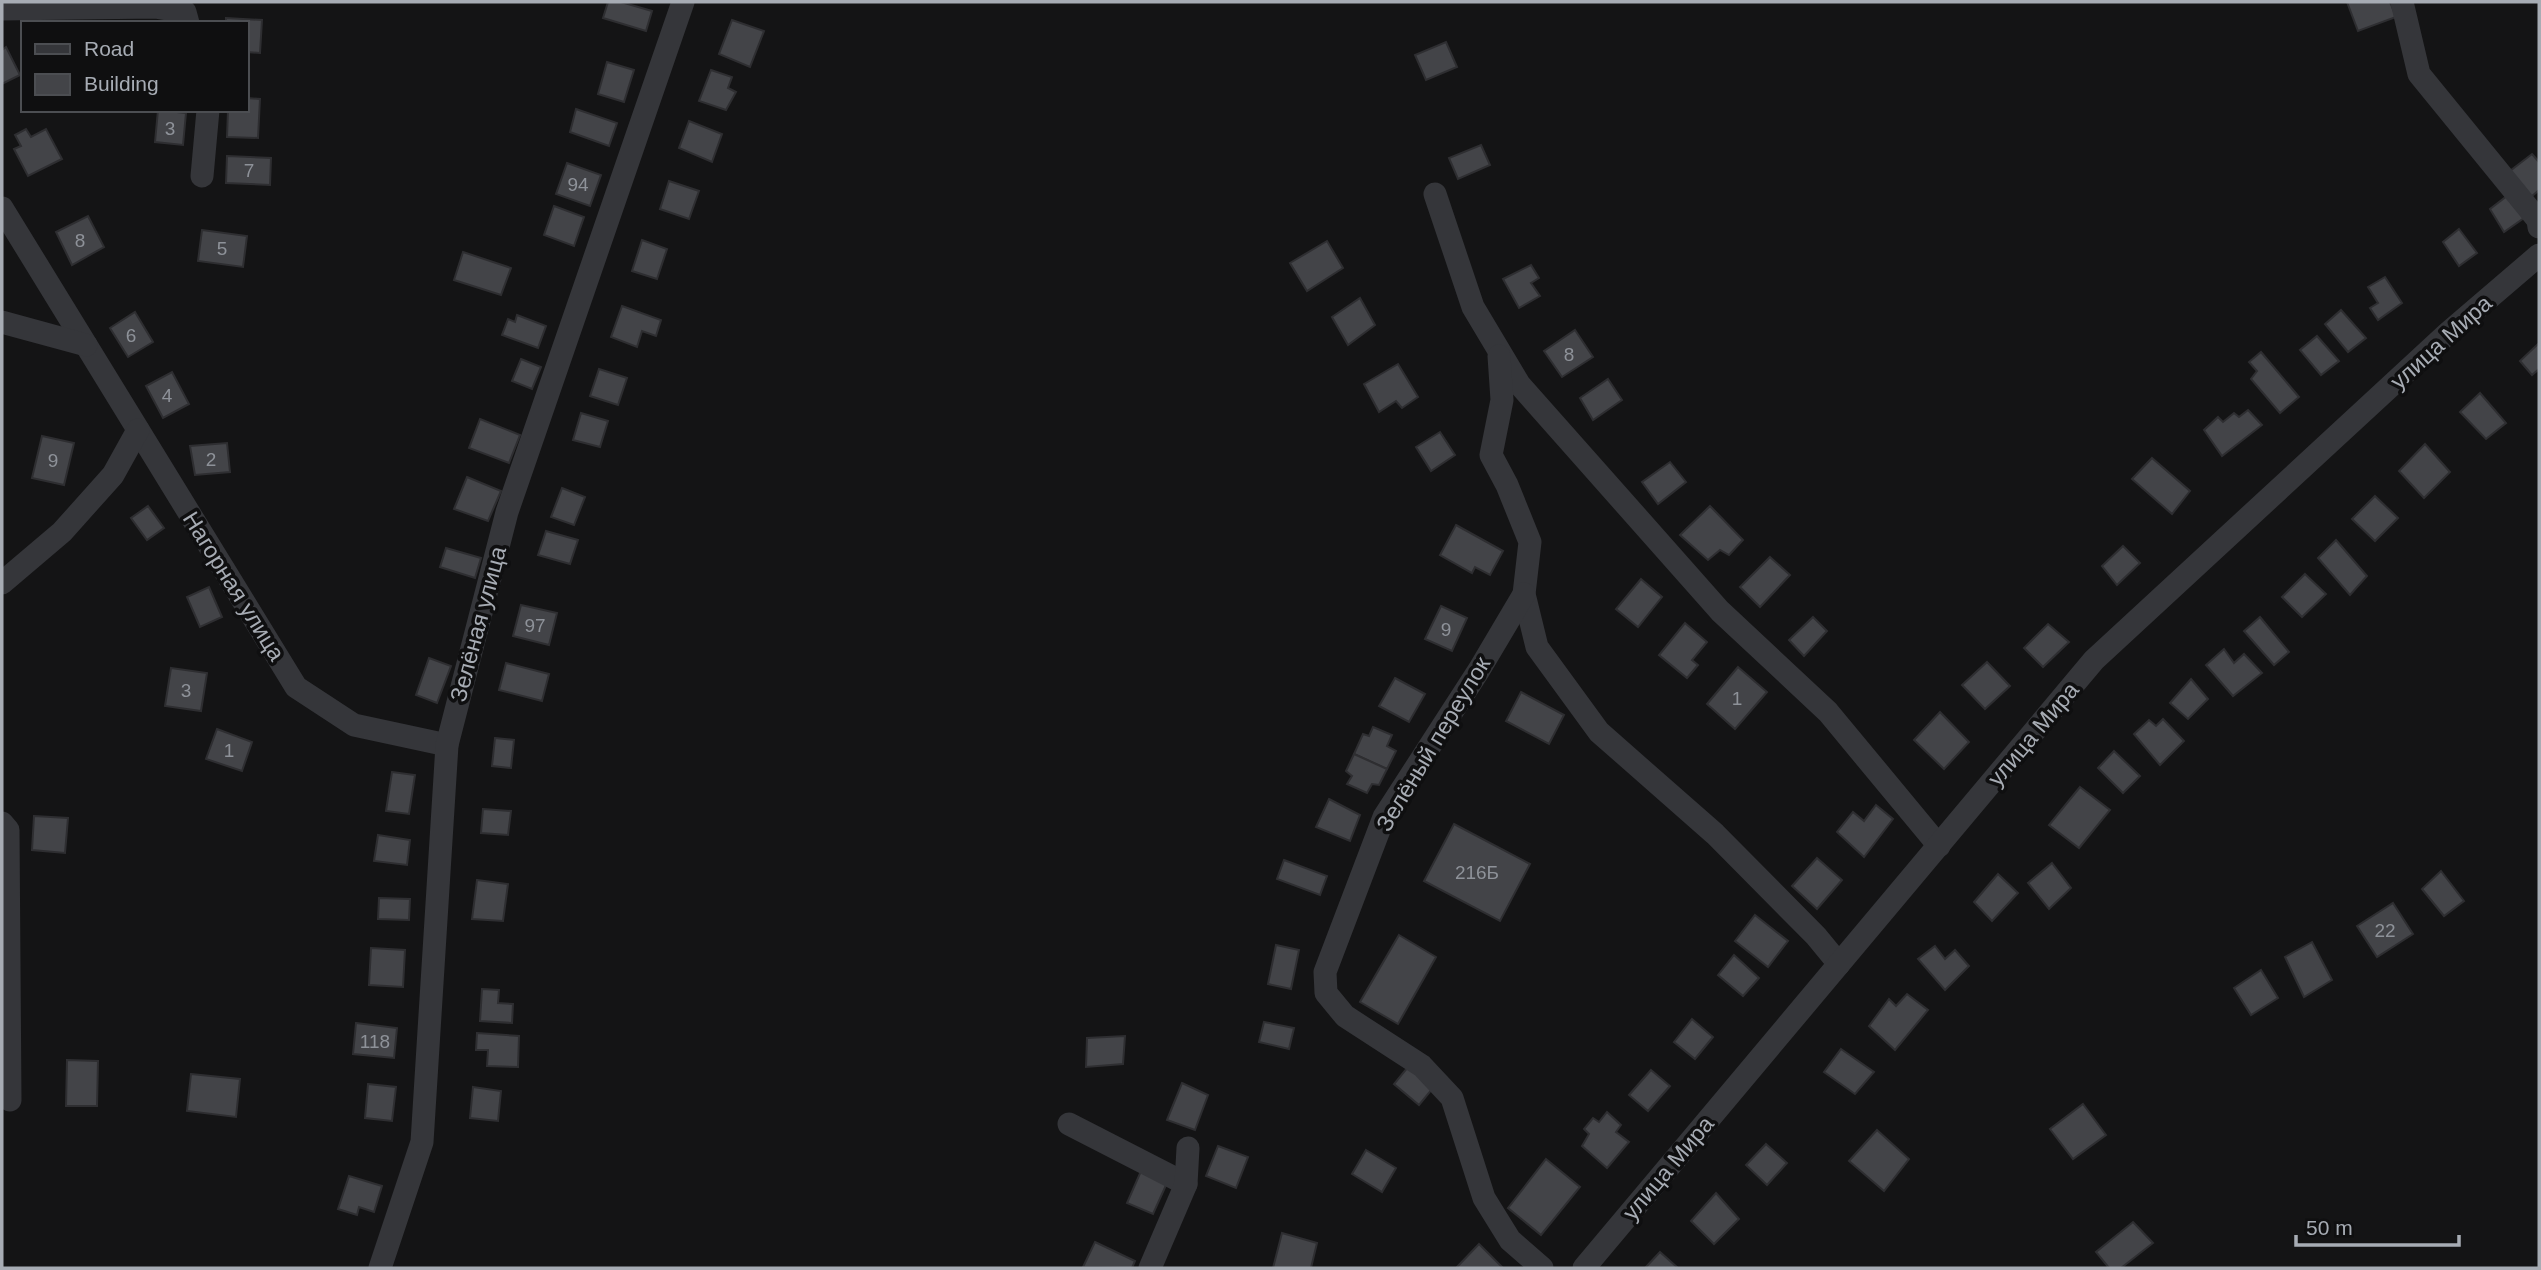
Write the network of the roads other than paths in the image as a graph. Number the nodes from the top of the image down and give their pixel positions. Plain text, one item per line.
1 (681, 2) edge
2 (2402, 2) edge
3 (2, 9) edge
4 (187, 21) edge
5 (208, 112) edge
6 (202, 176) dead end
7 (1435, 194) dead end
8 (2, 208) edge
9 (2539, 227) edge
10 (2539, 256) edge
11 (2, 322) edge
12 (86, 345) junction
13 (1499, 349) junction
14 (138, 430) junction
15 (2, 583) edge
16 (1524, 594) junction
17 (447, 745) junction
18 (2, 823) edge
19 (1939, 846) junction
20 (1839, 964) junction
21 (9, 1100) dead end
22 (1069, 1124) dead end
23 (1188, 1148) dead end
24 (1186, 1184) junction
25 (380, 1268) edge
26 (1150, 1268) edge
27 (1542, 1268) edge
28 (1584, 1268) edge

1 - 17 street, Зелёная улица
2 - 9 street
3 - 4 street
5 - 6 street
7 - 13 street, Зелёный переулок
8 - 12 street, Нагорная улица
10 - 19 street, улица Мира
11 - 12 street
12 - 14 street, Нагорная улица
13 - 16 street, Зелёный переулок
13 - 19 street, Зелёный переулок
14 - 15 street
14 - 17 street, Нагорная улица
16 - 20 street, Зелёный переулок
16 - 27 street, Зелёный переулок
17 - 25 street, Зелёная улица
18 - 21 street
19 - 20 street, улица Мира
20 - 28 street, улица Мира
22 - 24 street
23 - 24 street
24 - 26 street

